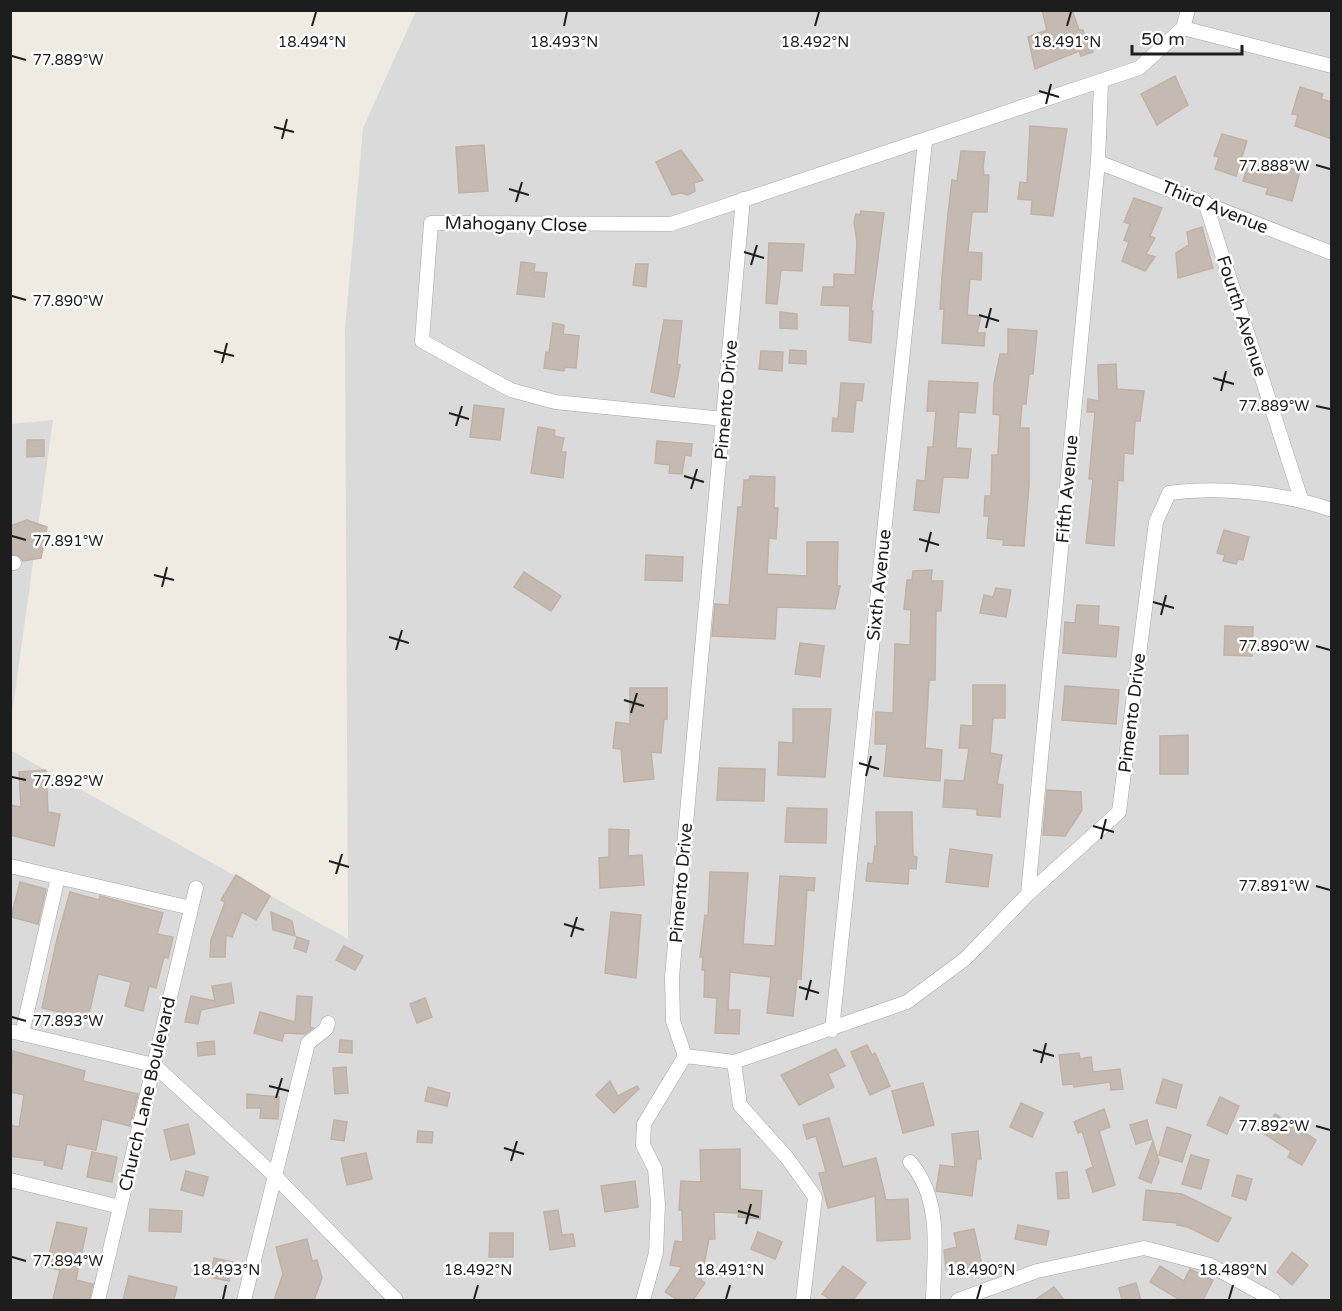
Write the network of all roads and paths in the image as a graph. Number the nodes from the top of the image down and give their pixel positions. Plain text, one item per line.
1 (1188, 10) edge
2 (1183, 28) junction
3 (1332, 66) edge
4 (1101, 83) junction
5 (925, 141) junction
6 (1098, 162) junction
7 (743, 200) junction
8 (1205, 202) junction
9 (1332, 253) edge
10 (724, 418) junction
11 (1300, 499) junction
12 (1332, 510) edge
13 (10, 866) edge
14 (58, 877) junction
15 (196, 888) dead end
16 (1028, 894) junction
17 (191, 908) junction
18 (328, 1023) dead end
19 (832, 1029) junction
20 (16, 1033) edge
21 (685, 1056) junction
22 (734, 1062) junction
23 (154, 1065) junction
24 (910, 1162) dead end
25 (275, 1176) junction
26 (10, 1180) edge
27 (120, 1207) junction
28 (98, 1300) edge
29 (244, 1300) edge
30 (396, 1300) edge
31 (643, 1300) edge
32 (803, 1300) edge
33 (933, 1300) edge
34 (958, 1300) edge
35 (1273, 1300) edge

1 - 2 street
2 - 3 street
2 - 4 street
4 - 5 street
4 - 6 street, Fifth Avenue
5 - 7 street
5 - 19 street, Sixth Avenue
6 - 8 street, Third Avenue
6 - 16 street, Fifth Avenue
7 - 10 street, Pimento Drive
7 - 10 street, Mahogany Close
8 - 9 street, Third Avenue
8 - 11 street, Fourth Avenue
10 - 21 street, Pimento Drive
11 - 12 street, Pimento Drive
11 - 16 street, Pimento Drive
13 - 14 street
14 - 17 street
14 - 20 street
15 - 17 street, Church Lane Boulevard
16 - 19 street, Pimento Drive
17 - 23 street, Church Lane Boulevard
18 - 25 street
19 - 22 street, Pimento Drive
20 - 23 street
21 - 22 street, Pimento Drive
21 - 31 street
22 - 32 street
23 - 25 street
23 - 27 street, Church Lane Boulevard
24 - 33 street
25 - 29 street
25 - 30 street
26 - 27 street
27 - 28 street, Church Lane Boulevard
34 - 35 street

